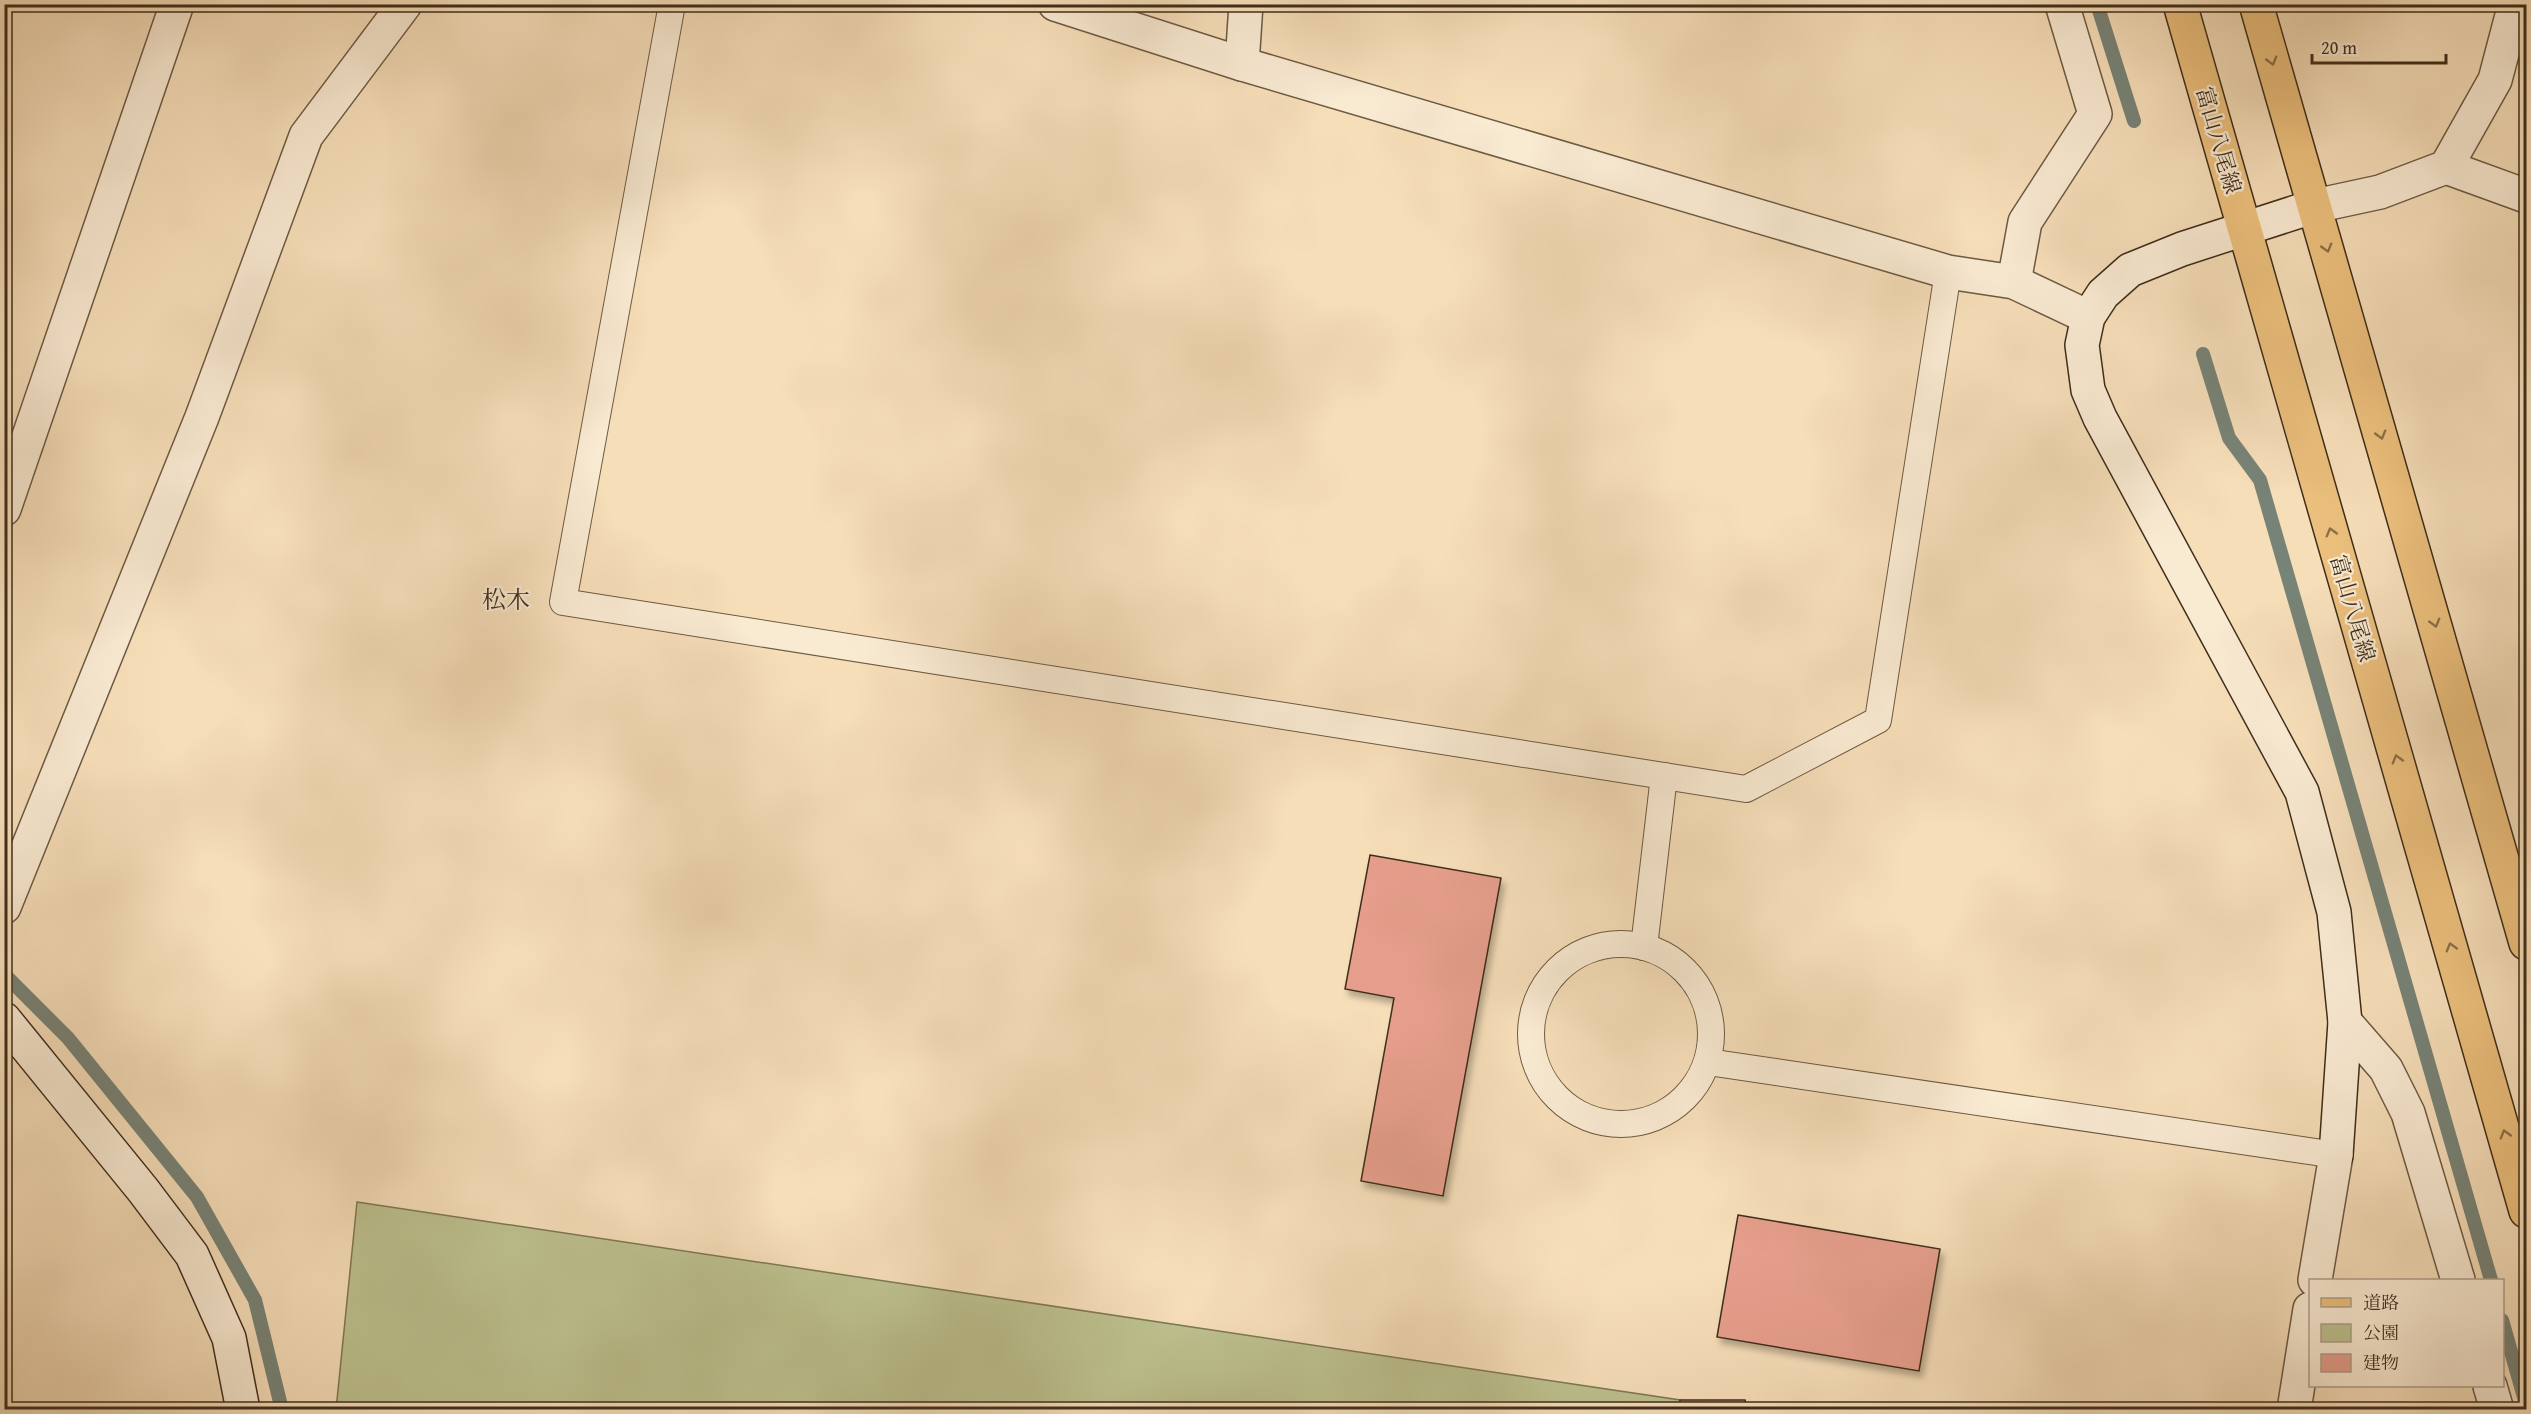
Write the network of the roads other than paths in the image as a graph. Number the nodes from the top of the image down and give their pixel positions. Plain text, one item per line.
1 (177, 4) edge
2 (405, 4) edge
3 (672, 4) edge
4 (1055, 4) edge
5 (1246, 4) edge
6 (2062, 4) edge
7 (2180, 4) edge
8 (2256, 4) edge
9 (2515, 4) edge
10 (1242, 64) junction
11 (2446, 167) junction
12 (2526, 196) edge
13 (2315, 206) junction
14 (2245, 230) junction
15 (1948, 272) junction
16 (2014, 282) junction
17 (2088, 317) junction
18 (4, 509) edge
19 (1664, 776) junction
20 (4, 907) edge
21 (2526, 943) edge
22 (1644, 947) junction
23 (4, 1019) edge
24 (2345, 1022) junction
25 (1708, 1062) junction
26 (2336, 1155) junction
27 (2526, 1211) edge
28 (2315, 1279) edge
29 (2457, 1279) edge
30 (2309, 1316) edge
31 (2490, 1387) edge
32 (243, 1410) edge
33 (2294, 1410) edge
34 (2497, 1410) edge

1 - 18 street
2 - 20 street
3 - 19 lane
4 - 10 street
5 - 10 street
6 - 16 street
7 - 14 main road, 富山八尾線
8 -> 13 main road
9 - 11 street
10 - 15 street
11 - 12 street
11 - 13 street
13 - 14 street
13 -> 21 main road
14 - 17 street
27 -> 14 main road, 富山八尾線
15 - 16 street
15 - 19 lane
16 - 17 street
17 - 24 street
19 - 22 lane
22 - 25 lane
22 - 25 lane
23 - 32 street
24 - 26 street
24 - 29 street
25 - 26 lane
26 - 28 street
30 - 33 street
31 - 34 street

